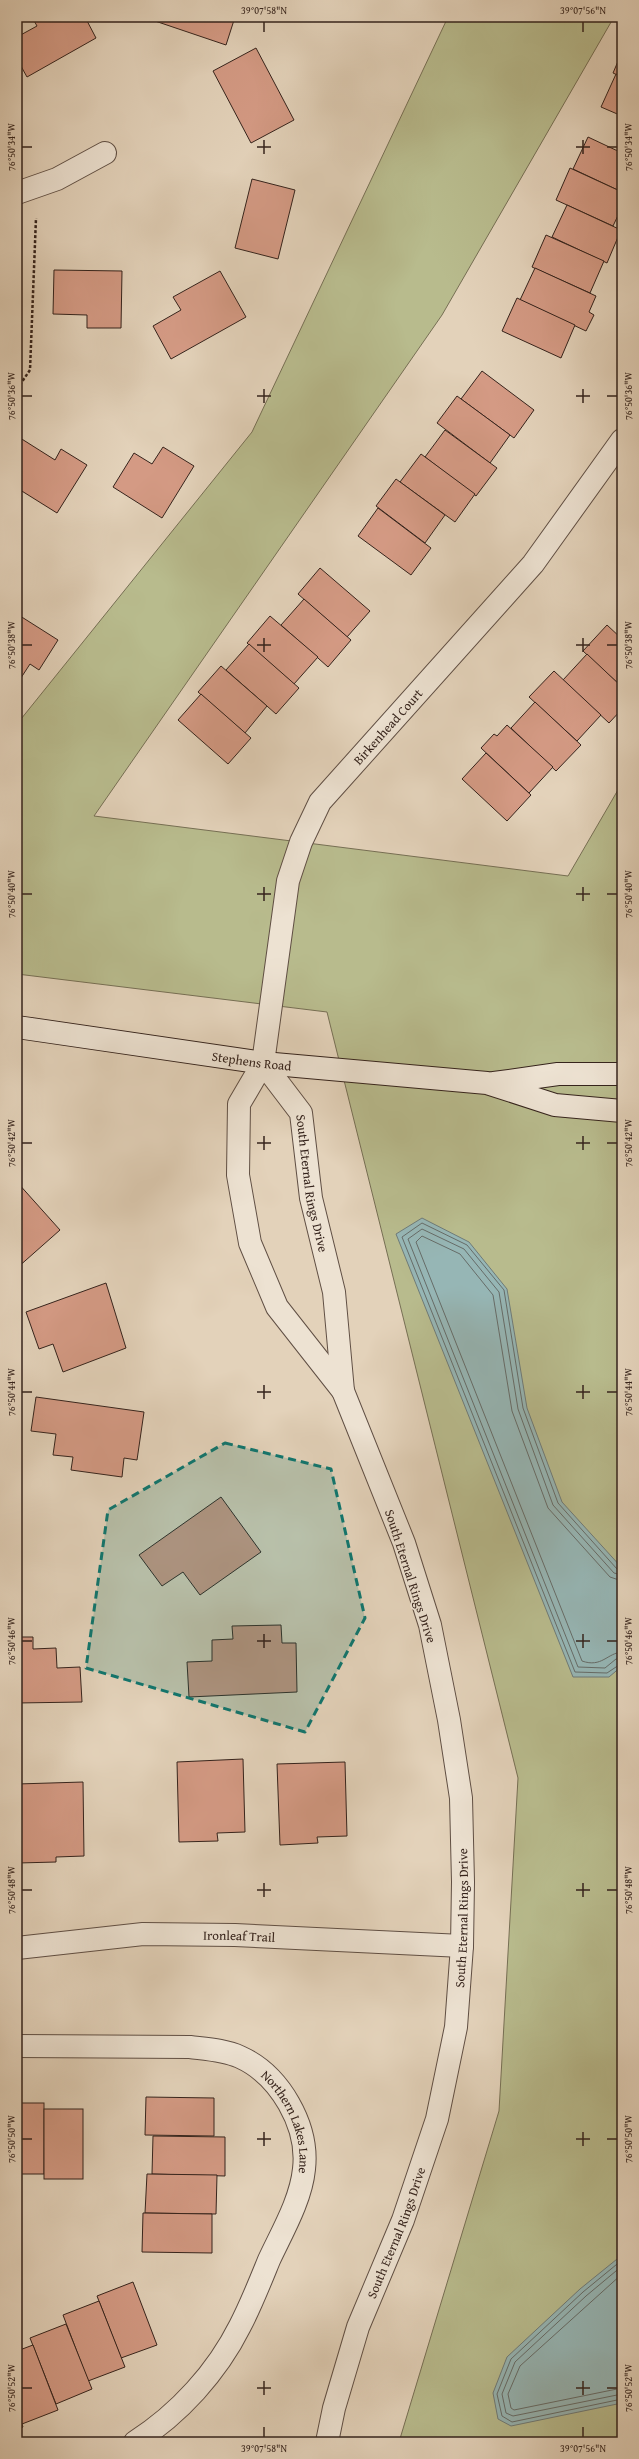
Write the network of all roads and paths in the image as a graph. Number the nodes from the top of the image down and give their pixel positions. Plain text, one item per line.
1 (104, 153) dead end
2 (27, 190) edge
3 (17, 389) edge
4 (622, 440) edge
5 (17, 1027) edge
6 (263, 1063) junction
7 (622, 1074) edge
8 (487, 1083) junction
9 (622, 1111) edge
10 (343, 1391) junction
11 (462, 1946) junction
12 (17, 1948) edge
13 (17, 2046) edge
14 (135, 2442) edge
15 (327, 2442) edge

1 - 2 street
2 - 3 path
4 - 6 street, Birkenhead Court
5 - 6 street, Stephens Road
6 - 8 street, Stephens Road
6 - 10 street, South Eternal Rings Drive
6 - 10 street, South Eternal Rings Drive
7 - 8 street, Stephens Road
8 - 9 street, Stephens Road
10 - 11 street, South Eternal Rings Drive
11 - 12 street, Ironleaf Trail
11 - 15 street, South Eternal Rings Drive
13 - 14 street, Northern Lakes Lane

